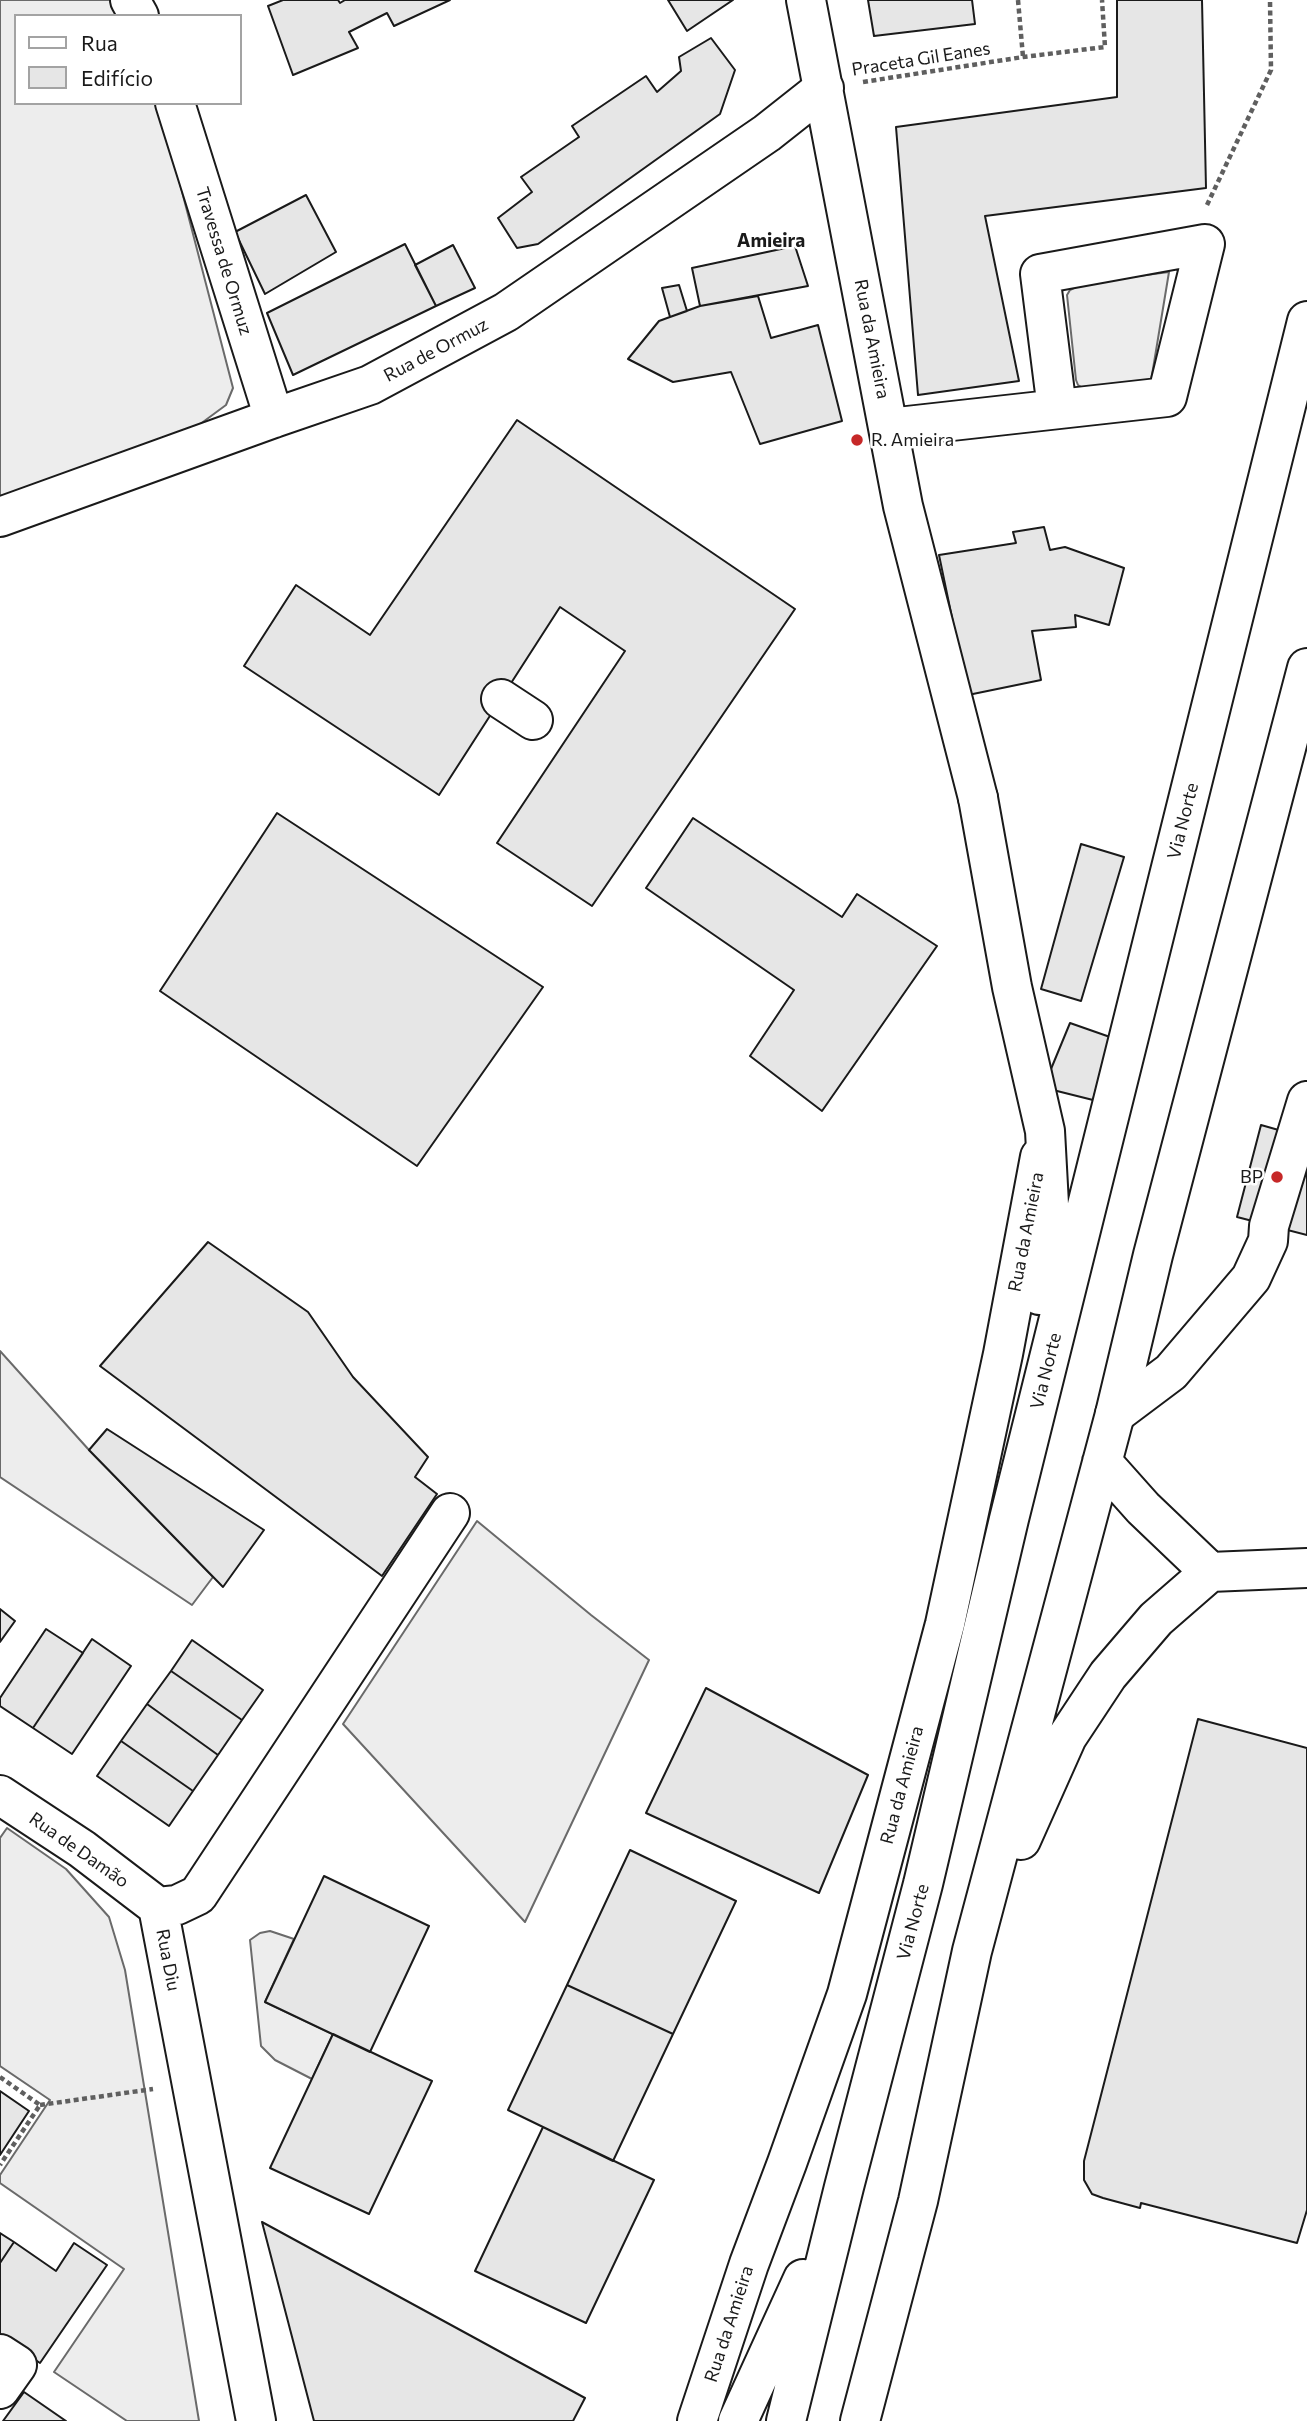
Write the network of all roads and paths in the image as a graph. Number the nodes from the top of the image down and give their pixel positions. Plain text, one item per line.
1 (806, 0) edge
2 (1018, 0) edge
3 (1102, 0) edge
4 (1270, 0) edge
5 (1023, 57) junction
6 (824, 88) junction
7 (176, 105) edge
8 (1186, 248) junction
9 (1307, 321) edge
10 (1057, 409) junction
11 (274, 418) junction
12 (889, 428) junction
13 (0, 517) edge
14 (1307, 668) edge
15 (501, 699) dead end
16 (533, 720) dead end
17 (1307, 1101) edge
18 (1045, 1131) junction
19 (1115, 1414) junction
20 (1102, 1462) junction
21 (450, 1513) dead end
22 (1009, 1519) junction
23 (1307, 1568) edge
24 (1210, 1573) junction
25 (0, 1797) edge
26 (158, 1907) junction
27 (972, 1951) junction
28 (0, 2077) edge
29 (191, 2084) junction
30 (40, 2105) junction
31 (0, 2165) edge
32 (844, 2187) junction
33 (0, 2354) edge
34 (0, 2389) edge
35 (256, 2421) edge
36 (697, 2421) edge
37 (738, 2421) edge
38 (786, 2421) edge
39 (860, 2421) edge

1 - 6 main road, Rua da Amieira
2 - 5 path
3 - 5 path, Praceta Gil Eanes
4 - 8 path
5 - 6 path, Praceta Gil Eanes
6 - 11 main road, Rua de Ormuz
6 - 12 main road, Rua da Amieira
7 - 11 main road, Travessa de Ormuz
8 - 10 main road
8 - 10 main road
9 - 22 main road, Via Norte
10 - 12 main road
11 - 13 main road, Rua de Ormuz
12 - 18 main road, Rua da Amieira
14 - 19 main road
15 - 16 main road
17 - 19 main road
18 - 22 main road
18 - 36 main road, Rua da Amieira
19 - 20 main road
20 - 24 main road
20 - 27 main road
21 - 26 main road, Rua Diu
22 - 32 main road, Via Norte
23 - 24 main road
24 - 27 main road
25 - 26 main road, Rua de Damão
26 - 29 main road, Rua Diu
27 - 39 main road
28 - 30 path
29 - 30 path
29 - 35 main road, Rua Diu
30 - 31 path
32 - 37 main road
32 - 38 main road, Via Norte
33 - 34 main road

